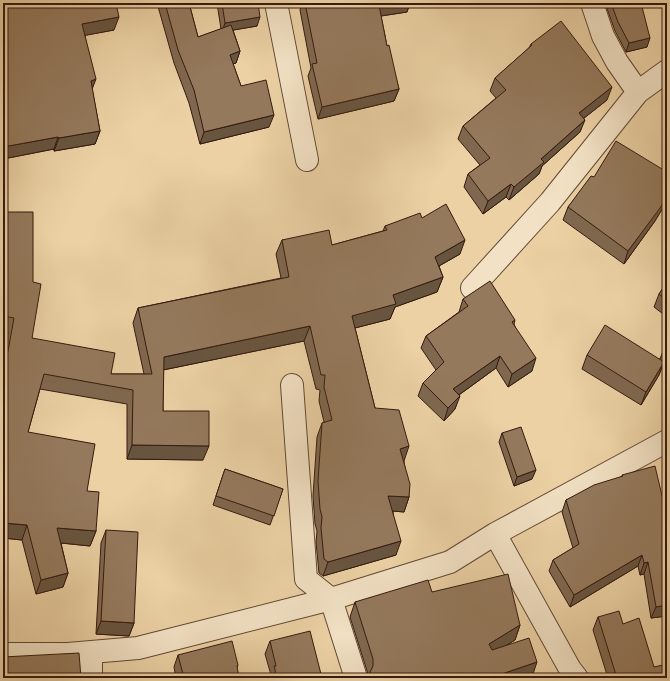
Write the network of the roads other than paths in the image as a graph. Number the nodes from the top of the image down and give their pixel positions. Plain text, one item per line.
1 (276, 3) edge
2 (592, 3) edge
3 (667, 71) edge
4 (638, 92) junction
5 (307, 160) dead end
6 (472, 288) dead end
7 (292, 385) dead end
8 (667, 441) edge
9 (495, 534) junction
10 (331, 599) junction
11 (91, 652) junction
12 (3, 654) edge
13 (91, 678) edge
14 (356, 678) edge
15 (577, 678) edge

1 - 5 street
2 - 4 street
3 - 4 street
4 - 6 street
7 - 10 street
8 - 9 street
9 - 10 street
9 - 15 street
10 - 11 street
10 - 14 street
11 - 12 street
11 - 13 street

